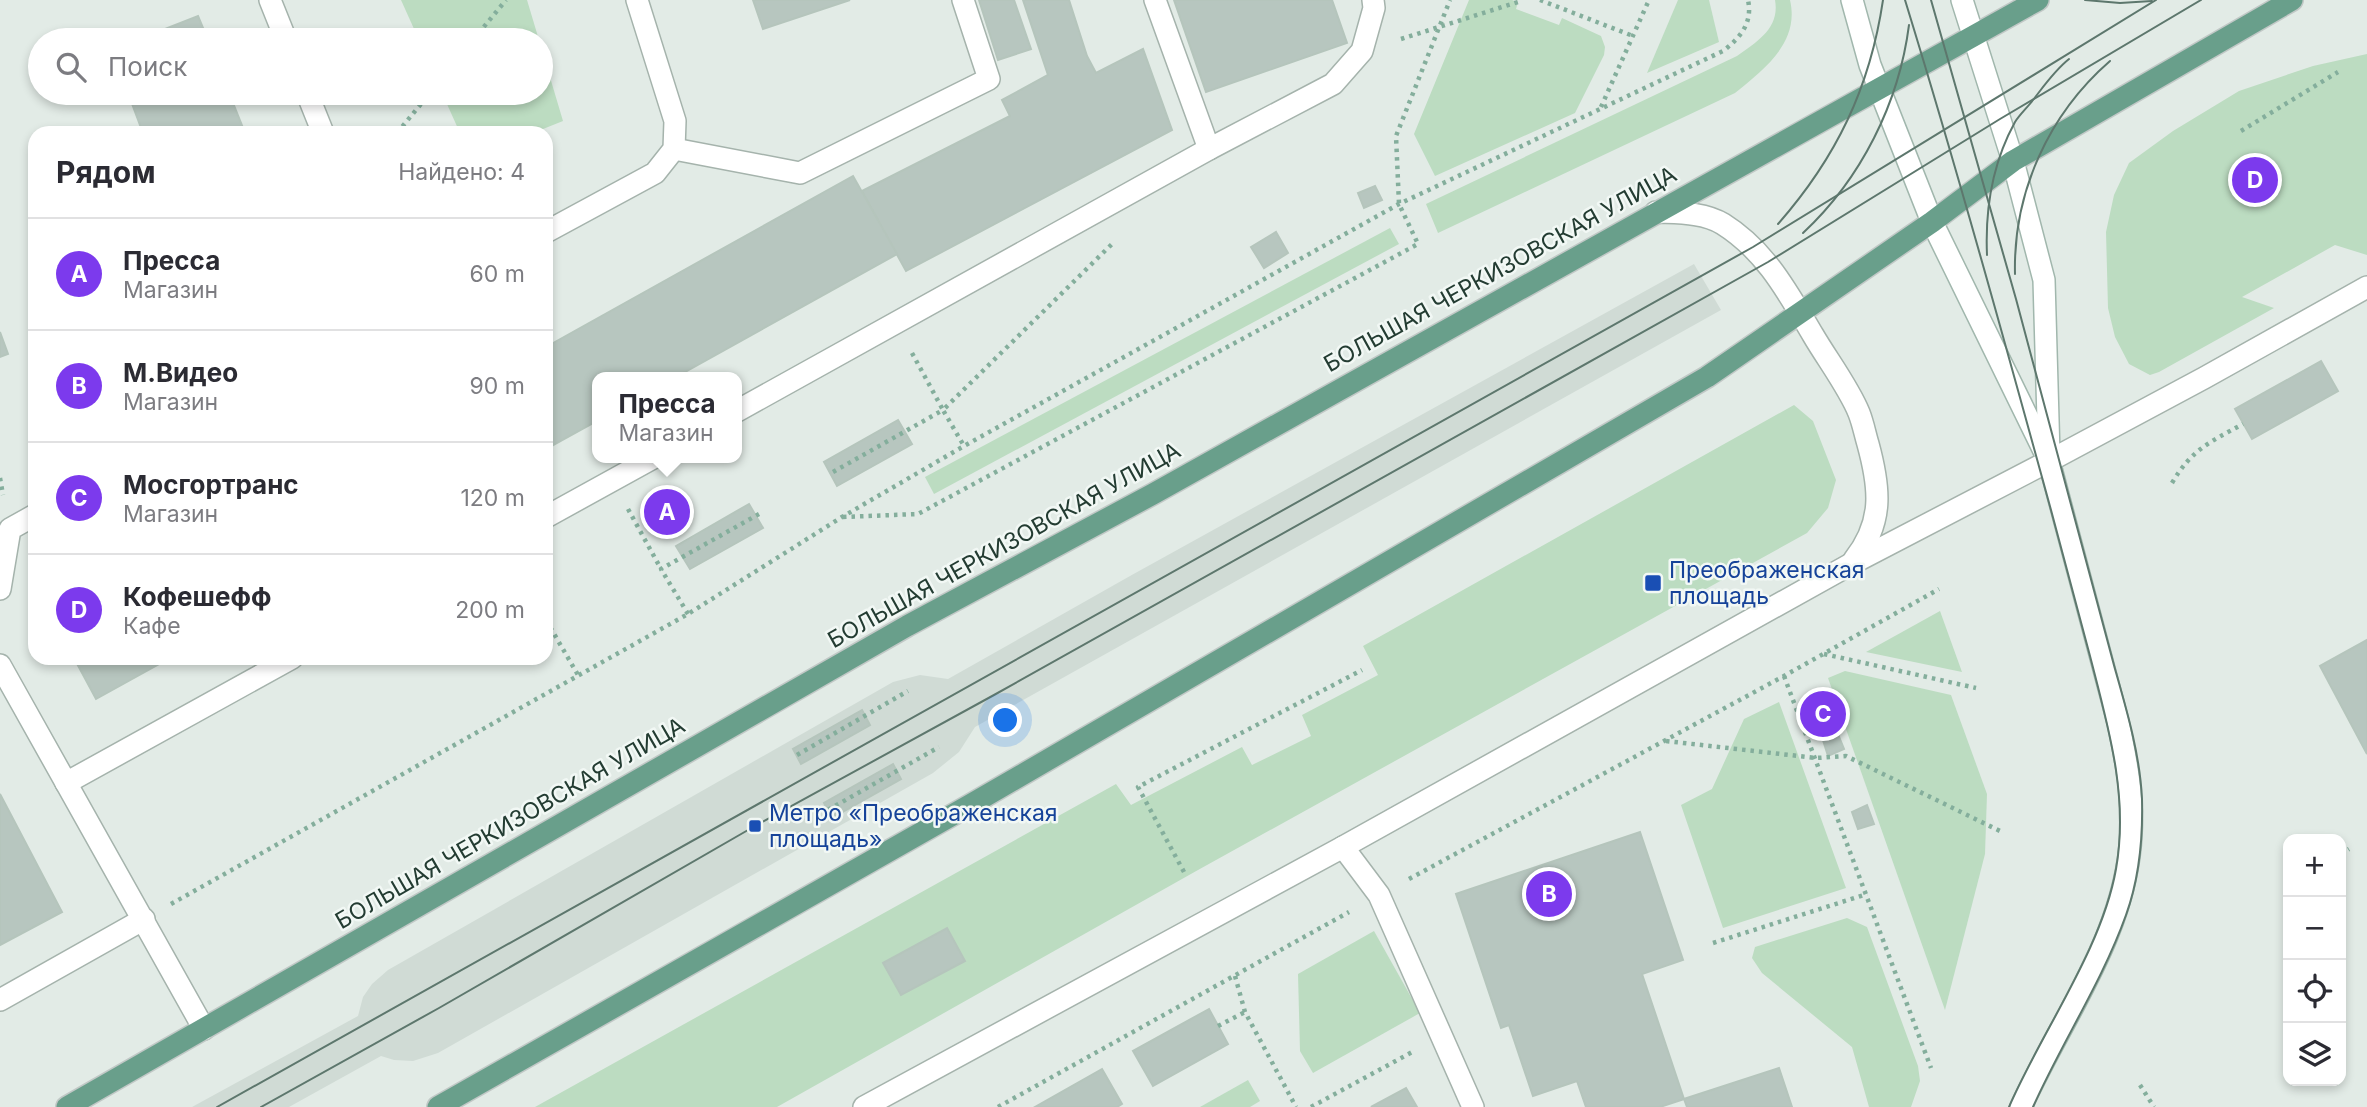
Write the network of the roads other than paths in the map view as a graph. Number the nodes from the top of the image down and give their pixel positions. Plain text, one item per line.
1 (270, 0) edge
2 (637, 0) edge
3 (963, 0) edge
4 (1155, 0) edge
5 (1373, 0) edge
6 (1852, 0) edge
7 (1962, 0) edge
8 (2038, 0) edge
9 (2292, 0) edge
10 (281, 28) edge
11 (1972, 36) junction
12 (1879, 88) junction
13 (312, 105) edge
14 (320, 126) edge
15 (674, 149) junction
16 (1209, 149) junction
17 (2014, 161) junction
18 (1656, 212) junction
19 (1932, 222) junction
20 (553, 228) edge
21 (2367, 287) edge
22 (1801, 315) junction
23 (742, 408) edge
24 (2049, 461) junction
25 (644, 463) edge
26 (553, 513) edge
27 (28, 519) edge
28 (1851, 564) junction
29 (0, 589) edge
30 (0, 665) edge
31 (279, 665) edge
32 (66, 783) junction
33 (1343, 847) junction
34 (144, 919) junction
35 (0, 1000) edge
36 (204, 1029) junction
37 (67, 1107) edge
38 (438, 1107) edge
39 (864, 1107) edge
40 (1473, 1107) edge
41 (2021, 1107) edge

1 - 10 street
2 - 15 street
3 - 15 street
4 - 16 street
5 - 16 street
6 - 12 street
7 - 11 street
8 - 11 main road
9 - 17 main road
11 - 12 main road, БОЛЬШАЯ ЧЕРКИЗОВСКАЯ УЛИЦА
11 - 17 street
12 - 18 main road, БОЛЬШАЯ ЧЕРКИЗОВСКАЯ УЛИЦА
12 - 19 street
13 - 14 street
15 - 20 street
16 - 23 street
17 - 19 main road
17 - 24 street
18 - 22 street
18 - 36 main road, БОЛЬШАЯ ЧЕРКИЗОВСКАЯ УЛИЦА
19 - 22 main road
19 - 24 street
21 - 24 street
22 - 28 street
22 - 38 main road
24 - 28 street
24 - 41 street
25 - 26 street
27 - 29 street
28 - 33 street
30 - 32 street
31 - 32 street
32 - 34 street
33 - 39 street
33 - 40 street
34 - 35 street
34 - 36 street
36 - 37 main road, БОЛЬШАЯ ЧЕРКИЗОВСКАЯ УЛИЦА

